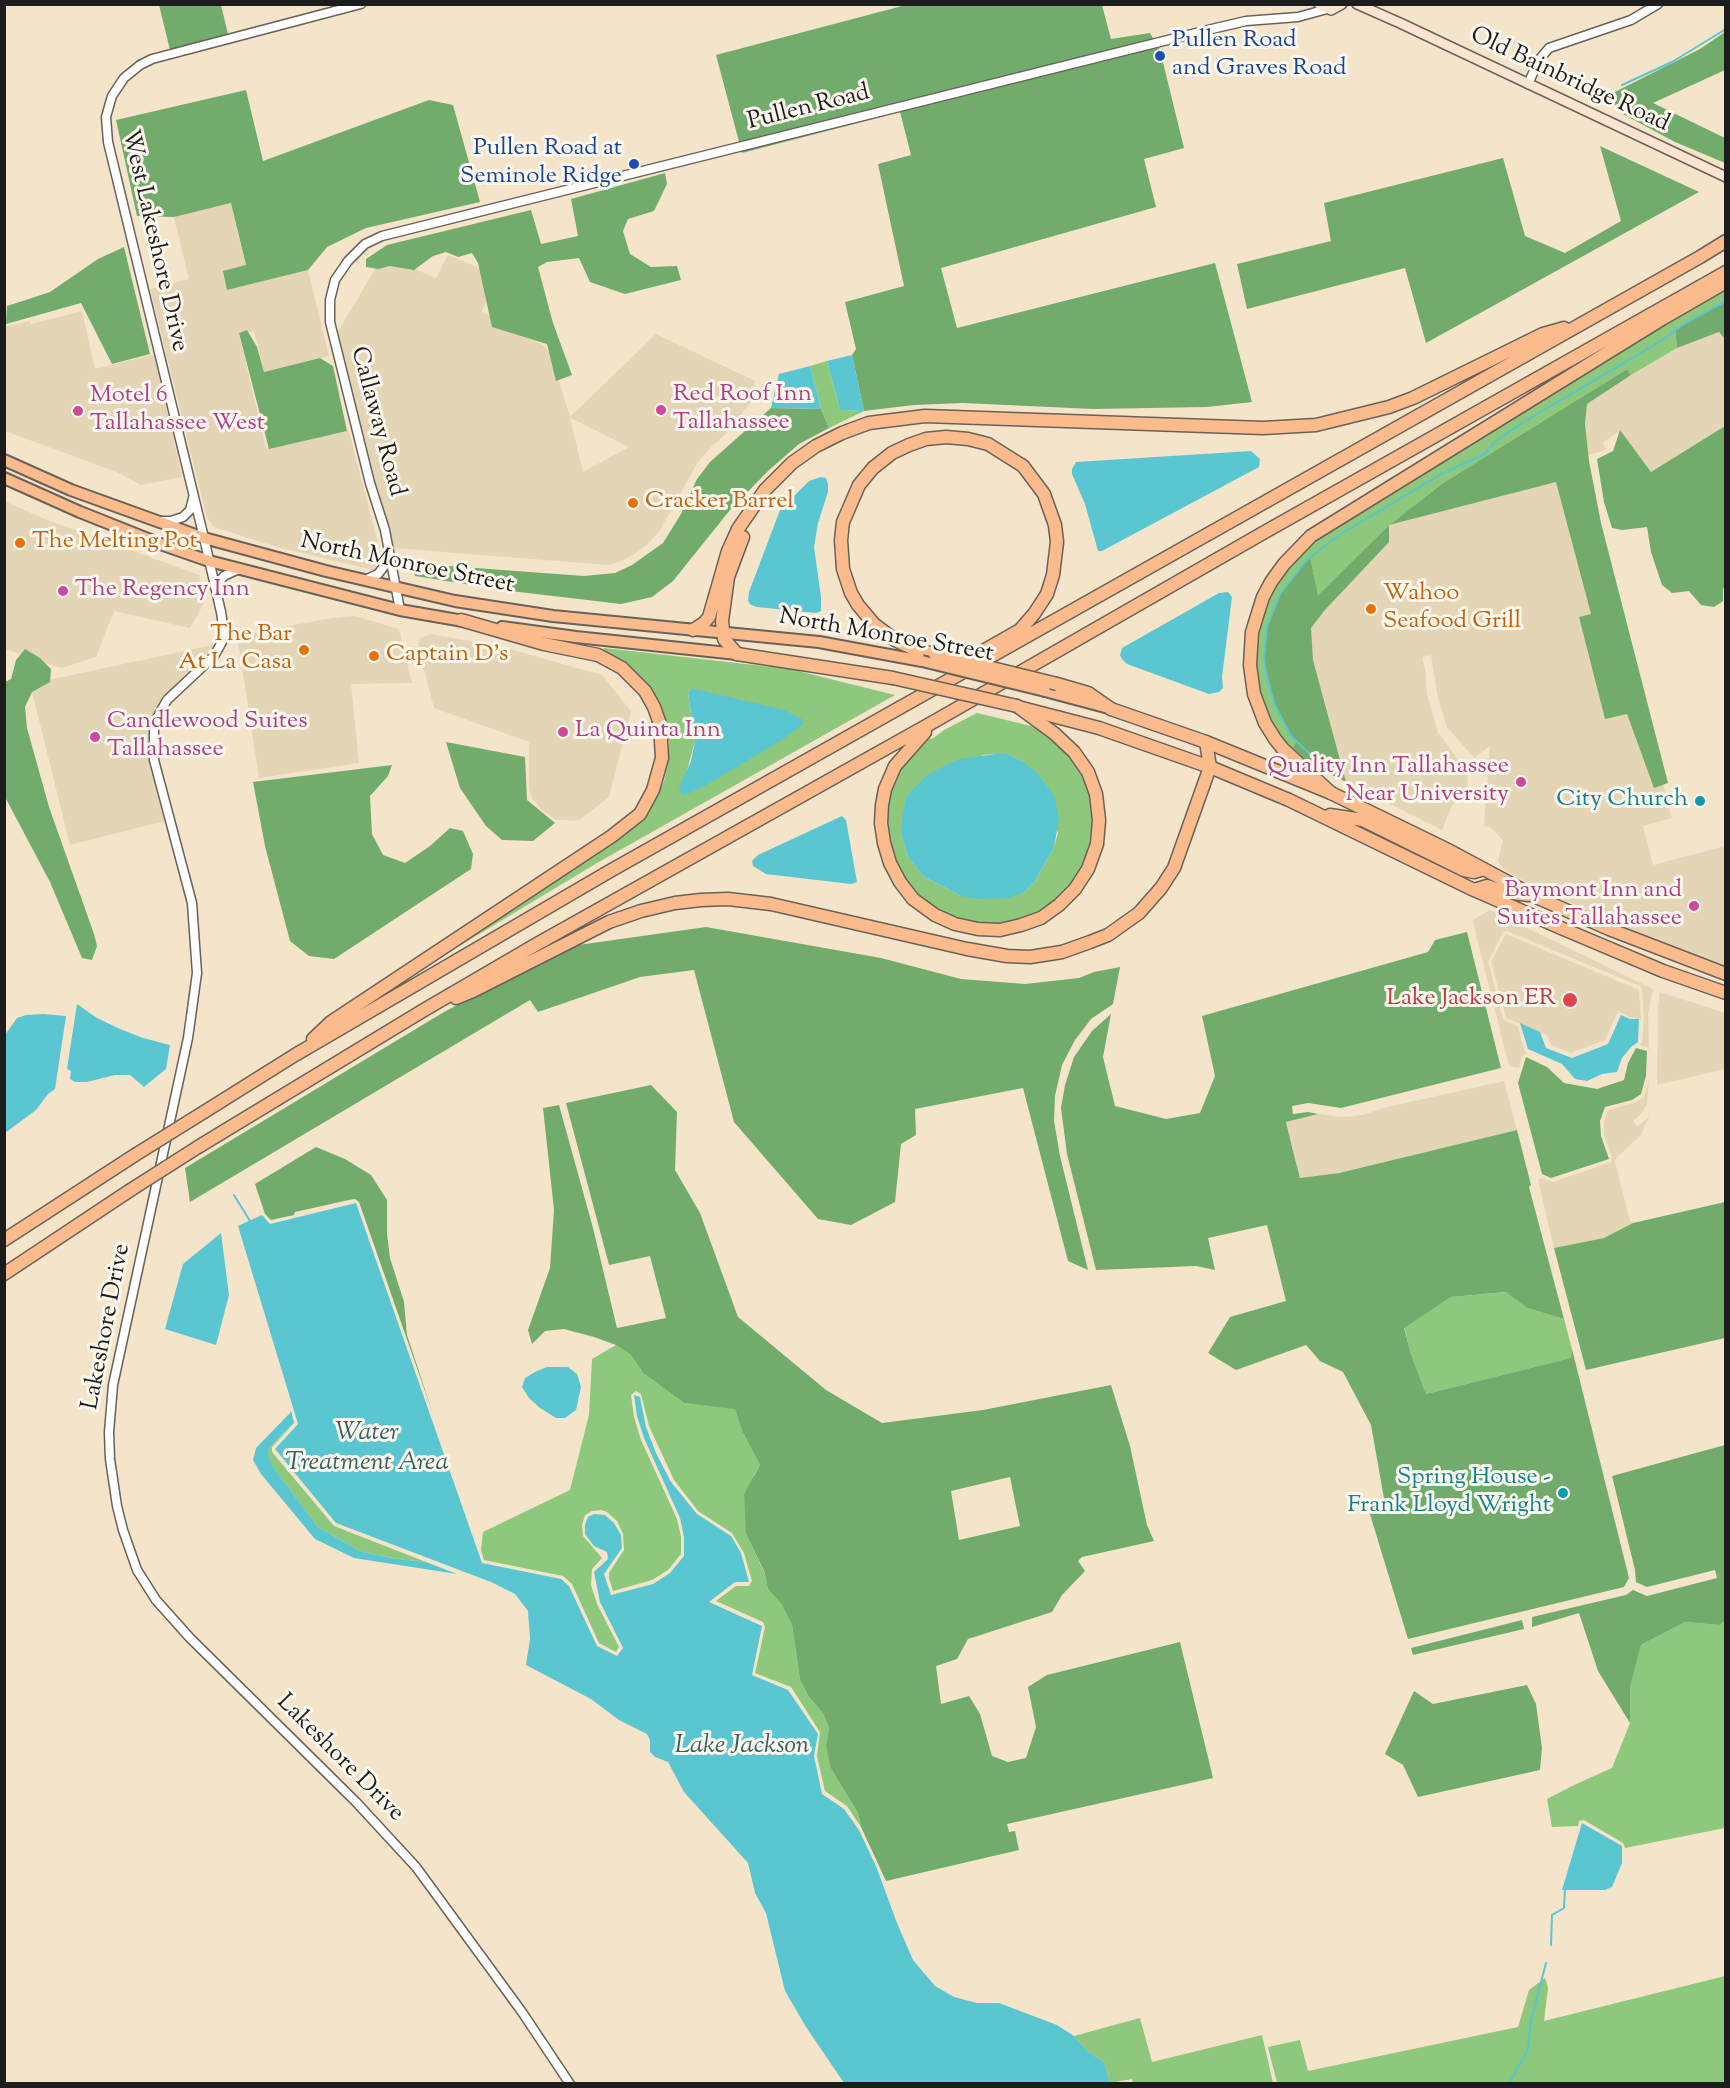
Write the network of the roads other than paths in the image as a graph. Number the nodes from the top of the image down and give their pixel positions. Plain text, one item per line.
1 (361, 4) edge
2 (1313, 4) edge
3 (1658, 4) edge
4 (1341, 5) edge
5 (1360, 6) edge
6 (1323, 7) edge
7 (1298, 17) junction
8 (1528, 84) junction
9 (1725, 177) edge
10 (1725, 241) edge
11 (342, 269) joint
12 (1725, 272) edge
13 (1725, 282) edge
14 (1585, 322) junction
15 (4, 460) edge
16 (4, 478) edge
17 (71, 490) junction
18 (193, 495) junction
19 (62, 504) junction
20 (752, 507) junction
21 (153, 520) junction
22 (204, 538) junction
23 (390, 559) junction
24 (209, 561) junction
25 (239, 569) junction
26 (365, 580) junction
27 (215, 587) junction
28 (395, 587) junction
29 (400, 610) junction
30 (461, 620) junction
31 (693, 630) junction
32 (722, 633) junction
33 (737, 654) junction
34 (1017, 706) junction
35 (1112, 709) junction
36 (896, 710) junction
37 (935, 721) junction
38 (1206, 742) junction
39 (1210, 767) junction
40 (1331, 792) junction
41 (1317, 813) junction
42 (1484, 869) junction
43 (1474, 890) junction
44 (1536, 897) junction
45 (1725, 974) edge
46 (1725, 993) edge
47 (424, 1010) junction
48 (295, 1055) junction
49 (4, 1240) edge
50 (4, 1274) edge
51 (570, 2084) edge

1 - 18 street, West Lakeshore Drive
2 - 7 street
3 - 8 street
4 - 5 main road, Old Bainbridge Road
4 - 6 main road, Old Bainbridge Road
5 - 8 main road, Old Bainbridge Road
6 - 7 street, Pullen Road
7 - 11 street, Pullen Road
8 - 9 main road, Old Bainbridge Road
10 - 14 highway
11 - 23 street, Callaway Road
12 - 37 highway
13 - 40 highway
14 - 20 highway
14 - 36 highway
15 - 17 main road, North Monroe Street
16 - 19 main road, North Monroe Street
17 - 19 main road
17 - 21 main road, North Monroe Street
18 - 21 street
18 - 22 street, West Lakeshore Drive
19 - 24 main road, North Monroe Street
20 - 31 highway
20 - 32 highway
21 - 22 main road, North Monroe Street
22 - 24 street, West Lakeshore Drive
22 - 26 main road, North Monroe Street
23 - 26 street
23 - 28 street, Callaway Road
24 - 25 main road, North Monroe Street
24 - 27 street, Lakeshore Drive
25 - 27 street
25 - 29 main road, North Monroe Street
26 - 28 main road, North Monroe Street
27 - 51 street, Lakeshore Drive
28 - 29 street, Callaway Road
28 - 31 main road, North Monroe Street
29 - 30 main road, North Monroe Street
30 - 33 main road, North Monroe Street
30 - 48 highway
31 - 32 main road, North Monroe Street
32 - 33 highway
32 - 35 main road, North Monroe Street, bridge
33 - 34 highway, North Monroe Street, bridge
34 - 37 highway
34 - 39 highway, North Monroe Street
35 - 36 highway, bridge
35 - 38 highway, North Monroe Street
36 - 48 highway
37 - 47 highway
38 - 39 highway
38 - 40 highway, North Monroe Street
39 - 41 highway, North Monroe Street
39 - 47 highway
40 - 42 highway, North Monroe Street
41 - 42 highway
41 - 43 highway, North Monroe Street
42 - 44 highway, North Monroe Street
43 - 44 highway
43 - 46 highway, North Monroe Street
44 - 45 highway, North Monroe Street
47 - 50 highway, bridge
48 - 49 highway, bridge

